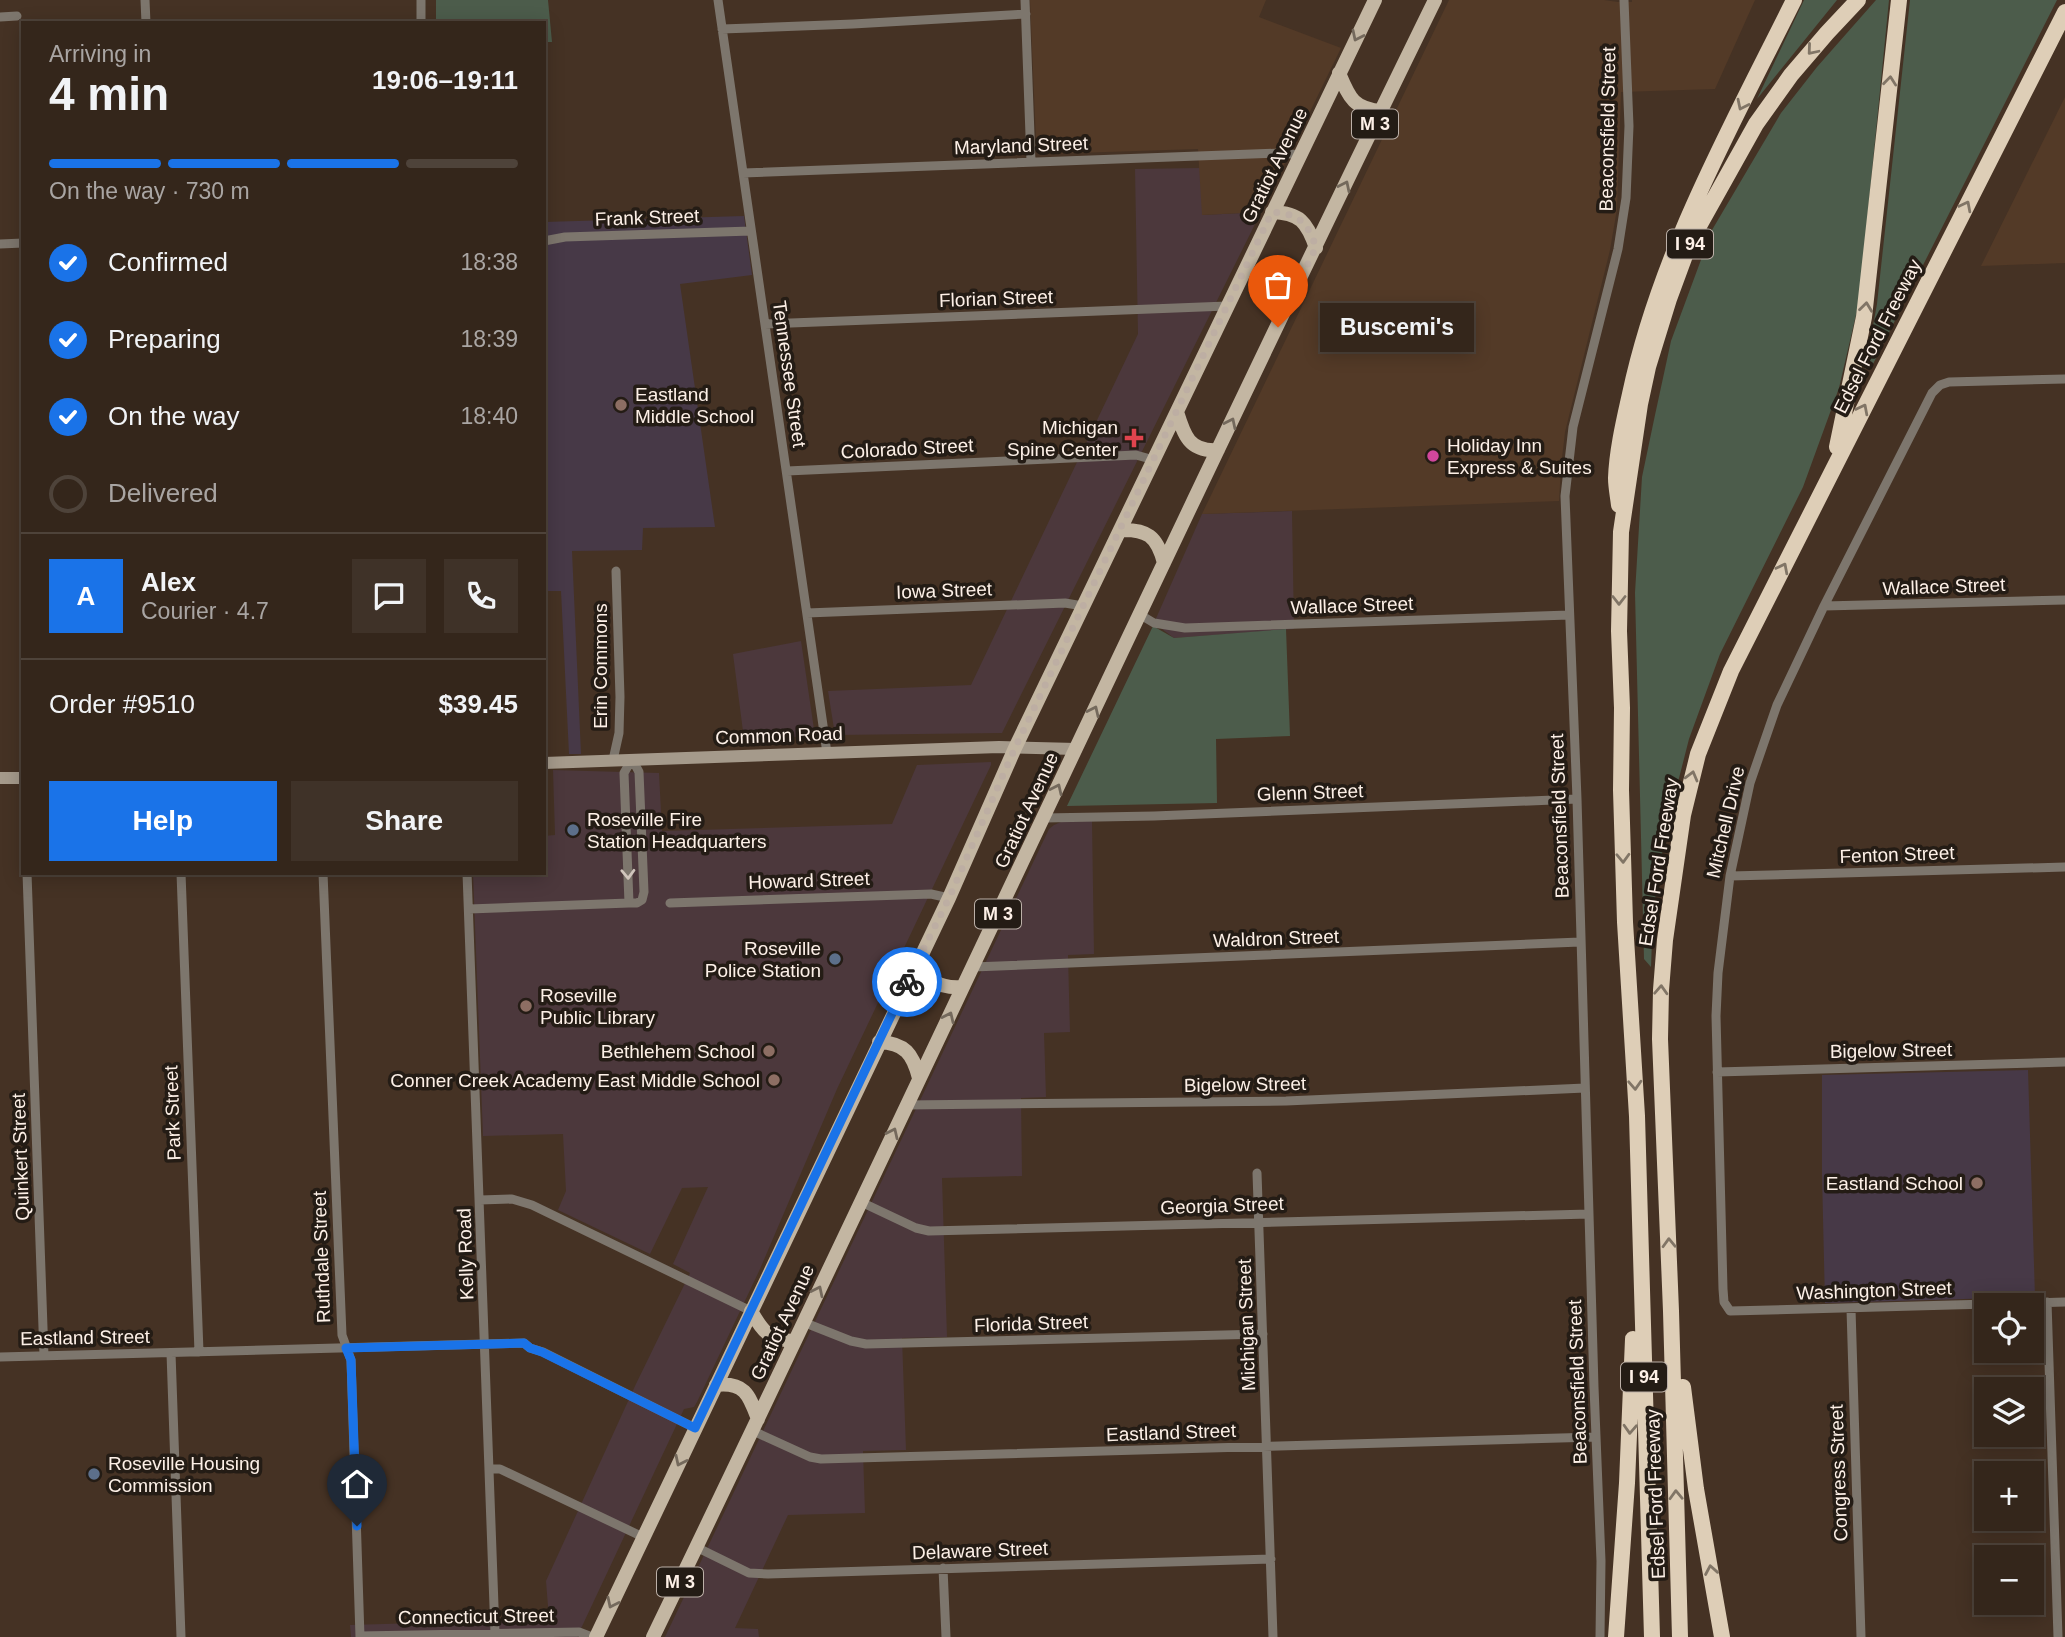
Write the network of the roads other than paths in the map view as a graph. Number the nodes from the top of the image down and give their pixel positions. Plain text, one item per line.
1 (145, 0) edge
2 (421, 0) edge
3 (718, 0) edge
4 (1025, 0) edge
5 (1375, 0) edge
6 (1435, 0) edge
7 (1624, 0) edge
8 (1794, 0) edge
9 (1858, 0) edge
10 (1899, 1) edge
11 (2065, 12) edge
12 (1026, 14) junction
13 (17, 16) dead end
14 (0, 17) edge
15 (146, 21) edge
16 (421, 21) edge
17 (722, 29) junction
18 (1339, 72) junction
19 (1382, 111) junction
20 (1300, 155) junction
21 (1031, 162) junction
22 (743, 173) junction
23 (1272, 212) junction
24 (751, 231) junction
25 (546, 241) edge
26 (21, 243) edge
27 (0, 244) edge
28 (1316, 247) junction
29 (1227, 306) junction
30 (765, 324) junction
31 (2065, 379) edge
32 (1177, 412) junction
33 (1218, 450) junction
34 (1153, 460) junction
35 (1832, 470) junction
36 (787, 471) junction
37 (1120, 530) junction
38 (1621, 532) junction
39 (1164, 563) junction
40 (616, 571) dead end
41 (2065, 600) edge
42 (1083, 606) junction
43 (1824, 607) junction
44 (807, 613) junction
45 (1139, 614) junction
46 (1569, 615) junction
47 (1015, 748) junction
48 (1076, 749) junction
49 (827, 753) junction
50 (632, 759) junction
51 (613, 760) junction
52 (546, 763) edge
53 (0, 778) edge
54 (21, 778) edge
55 (1577, 799) junction
56 (1044, 818) junction
57 (2065, 867) edge
58 (27, 875) edge
59 (181, 875) edge
60 (323, 875) edge
61 (467, 875) edge
62 (1730, 876) junction
63 (949, 898) junction
64 (629, 903) junction
65 (670, 903) dead end
66 (468, 909) junction
67 (1580, 942) junction
68 (919, 957) junction
69 (973, 967) junction
70 (963, 988) junction
71 (879, 1042) junction
72 (2065, 1062) edge
73 (1717, 1072) junction
74 (919, 1078) junction
75 (1585, 1088) junction
76 (906, 1105) junction
77 (1637, 1116) junction
78 (1258, 1173) dead end
79 (480, 1200) junction
80 (861, 1202) junction
81 (1589, 1214) junction
82 (1260, 1222) junction
83 (2047, 1302) junction
84 (2065, 1302) edge
85 (1727, 1307) joint
86 (1851, 1309) junction
87 (751, 1311) junction
88 (1671, 1311) junction
89 (803, 1322) junction
90 (1263, 1334) junction
91 (794, 1341) junction
92 (486, 1343) junction
93 (346, 1348) junction
94 (199, 1352) junction
95 (171, 1353) junction
96 (44, 1356) junction
97 (0, 1357) edge
98 (716, 1385) junction
99 (755, 1425) junction
100 (695, 1428) junction
101 (1595, 1437) junction
102 (1267, 1447) junction
103 (489, 1469) junction
104 (643, 1537) junction
105 (696, 1547) junction
106 (1270, 1559) junction
107 (943, 1568) junction
108 (495, 1633) junction
109 (181, 1637) edge
110 (360, 1637) edge
111 (594, 1637) edge
112 (653, 1637) edge
113 (946, 1637) edge
114 (1273, 1637) edge
115 (1600, 1637) edge
116 (1616, 1637) edge
117 (1652, 1637) edge
118 (1680, 1637) edge
119 (1722, 1637) edge
120 (1861, 1637) edge
121 (2058, 1637) edge

1 - 15 street
2 - 16 street
3 - 17 street, Tennessee Street
4 - 12 street
5 -> 18 main road, Gratiot Avenue / M 3
6 - 19 main road, Gratiot Avenue / M 3
7 - 46 street, Beaconsfield Street
8 -> 38 highway
9 -> 38 highway, Edsel Ford Freeway / I 94
35 -> 10 highway
35 -> 11 highway, Edsel Ford Freeway / I 94
12 - 17 street
12 - 21 street
13 - 14 street
17 - 22 street, Tennessee Street
18 - 19 main road
18 - 20 main road, Gratiot Avenue / M 3
28 -> 19 main road, Gratiot Avenue / M 3
20 - 21 street, Maryland Street
20 - 23 main road, Gratiot Avenue / M 3
21 - 22 street, Maryland Street
22 - 24 street, Tennessee Street
23 - 28 main road
23 - 29 main road, Gratiot Avenue / M 3
24 - 25 street, Frank Street
24 - 30 street, Tennessee Street
26 - 27 street
33 -> 28 main road, Gratiot Avenue / M 3
29 - 30 street, Florian Street
29 - 32 main road, Gratiot Avenue / M 3
30 - 36 street, Tennessee Street
31 - 43 street, Mitchell Drive
32 - 33 main road
32 - 34 main road, Gratiot Avenue / M 3
33 - 39 main road, Gratiot Avenue / M 3
34 - 36 street, Colorado Street
34 - 37 main road, Gratiot Avenue / M 3
88 -> 35 highway, Edsel Ford Freeway / I 94
36 - 44 street, Tennessee Street
37 - 39 main road
37 - 42 main road, Gratiot Avenue / M 3
38 -> 77 highway, Edsel Ford Freeway / I 94
39 - 45 main road, Gratiot Avenue / M 3
40 - 51 street, Erin Commons
41 - 43 street, Wallace Street
42 - 44 street, Iowa Street
42 - 47 main road, Gratiot Avenue / M 3
43 - 62 street, Mitchell Drive
44 - 49 street, Tennessee Street
45 - 46 street, Wallace Street
48 -> 45 main road, Gratiot Avenue / M 3
46 - 55 street, Beaconsfield Street
47 - 48 street, Common Road
47 - 49 street, Common Road
47 - 63 main road, Gratiot Avenue / M 3
56 -> 48 main road, Gratiot Avenue / M 3
49 - 50 street, Common Road
50 - 51 street, Common Road
50 -> 64 street
50 - 64 street
51 - 52 street, Common Road
53 - 54 street
55 - 56 street, Glenn Street
55 - 67 street, Beaconsfield Street
56 - 69 main road, Gratiot Avenue / M 3
57 - 62 street, Fenton Street
58 - 96 street, Quinkert Street
59 - 94 street, Park Street
60 - 93 street, Ruthdale Street
61 - 66 street, Kelly Road
62 - 73 street, Mitchell Drive
63 - 65 street, Howard Street
63 - 68 main road, Gratiot Avenue / M 3
64 - 66 street
66 - 79 street, Kelly Road
67 - 69 street, Waldron Street
67 - 75 street, Beaconsfield Street
68 - 70 main road
68 - 71 main road, Gratiot Avenue / M 3
69 - 70 main road, Gratiot Avenue / M 3
74 -> 70 main road, Gratiot Avenue / M 3
71 - 74 main road
71 - 87 main road, Gratiot Avenue / M 3
72 - 73 street, Bigelow Street
73 - 85 street, Mitchell Drive
74 - 76 main road, Gratiot Avenue / M 3
75 - 76 street, Bigelow Street
75 - 81 street, Beaconsfield Street
80 -> 76 main road, Gratiot Avenue / M 3
77 -> 116 highway
77 - 117 highway, Edsel Ford Freeway / I 94
78 - 82 street, Michigan Street
79 - 87 street
79 - 92 street, Kelly Road
80 - 82 street, Georgia Street
89 -> 80 main road, Gratiot Avenue / M 3
81 - 82 street, Georgia Street
81 - 101 street, Beaconsfield Street
82 - 90 street, Michigan Street
83 - 84 street, Washington Street
83 - 86 street, Washington Street
83 - 121 street
85 - 86 street, Washington Street
86 - 120 street, Congress Street
87 - 91 main road
87 - 98 main road, Gratiot Avenue / M 3
118 -> 88 highway, Edsel Ford Freeway / I 94
119 -> 88 highway
89 - 90 street, Florida Street
89 - 91 main road, Gratiot Avenue / M 3
90 - 102 street, Michigan Street
91 - 99 main road, Gratiot Avenue / M 3
92 - 93 street
92 - 100 street
92 - 103 street, Kelly Road
93 - 94 street
93 - 110 street, Ruthdale Street
94 - 95 street, Eastland Street
95 - 96 street, Eastland Street
95 - 109 street
96 - 97 street, Eastland Street
98 - 99 main road
98 - 100 main road, Gratiot Avenue / M 3
99 - 102 street, Eastland Street
99 - 105 main road, Gratiot Avenue / M 3
100 -> 104 main road, Gratiot Avenue / M 3
101 - 102 street, Eastland Street
101 - 115 street, Beaconsfield Street
102 - 106 street, Michigan Street
103 - 104 street
103 - 108 street, Kelly Road
104 -> 111 main road, Gratiot Avenue / M 3
105 - 107 street, Delaware Street
105 - 112 main road, Gratiot Avenue / M 3
106 - 107 street, Delaware Street
106 - 114 street, Michigan Street
107 - 113 street
108 - 110 street, Connecticut Street
108 - 111 street, Connecticut Street

